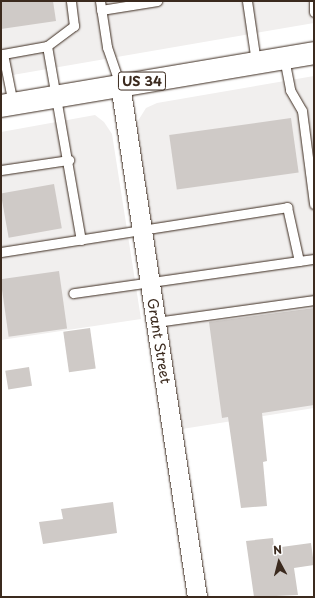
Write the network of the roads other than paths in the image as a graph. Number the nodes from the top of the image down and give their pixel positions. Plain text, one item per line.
1 (71, 1) edge
2 (157, 1) edge
3 (247, 1) edge
4 (314, 1) edge
5 (100, 6) edge
6 (314, 12) edge
7 (47, 46) junction
8 (314, 53) edge
9 (2, 54) edge
10 (284, 57) junction
11 (256, 62) junction
12 (120, 84) junction
13 (57, 96) junction
14 (7, 105) edge
15 (68, 160) junction
16 (1, 170) edge
17 (314, 204) edge
18 (142, 231) junction
19 (81, 240) junction
20 (1, 246) edge
21 (12, 250) junction
22 (1, 252) edge
23 (314, 259) edge
24 (299, 261) junction
25 (150, 282) junction
26 (73, 292) dead end
27 (314, 300) edge
28 (156, 322) junction
29 (197, 597) edge

1 - 7 lane
2 - 5 lane
3 - 11 lane
4 - 6 lane
5 - 12 lane
7 - 9 lane
7 - 13 lane
8 - 10 main road, US 34
9 - 14 lane
10 - 11 main road, US 34
10 - 17 lane
11 - 12 main road, US 34
12 - 13 main road, US 34
12 - 18 street, Grant Street
13 - 14 main road, US 34
13 - 15 lane
15 - 16 lane
15 - 19 lane
18 - 19 lane
18 - 24 lane
18 - 25 street, Grant Street
19 - 21 lane
20 - 21 lane
21 - 22 lane
23 - 24 lane
24 - 25 lane
25 - 26 lane
25 - 28 street, Grant Street
27 - 28 lane
28 - 29 street, Grant Street

